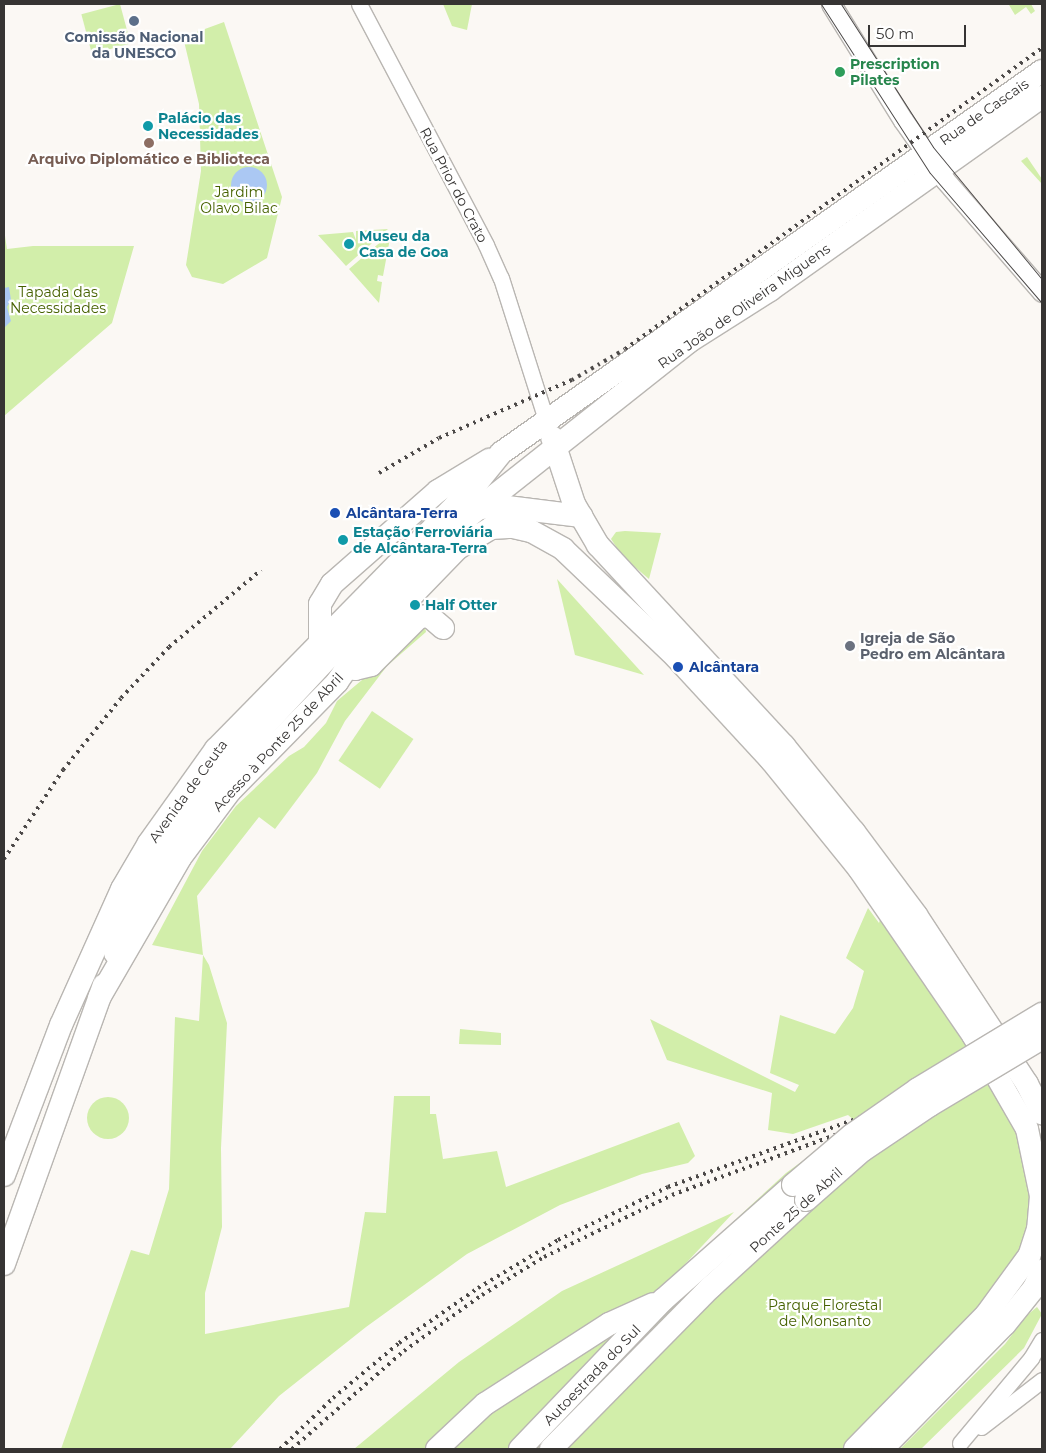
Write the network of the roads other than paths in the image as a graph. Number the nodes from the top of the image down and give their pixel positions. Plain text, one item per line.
1 (359, 4) edge
2 (832, 4) edge
3 (1042, 71) edge
4 (1042, 97) edge
5 (931, 160) junction
6 (1042, 292) edge
7 (546, 420) junction
8 (555, 448) junction
9 (501, 453) junction
10 (481, 508) junction
11 (581, 516) junction
12 (443, 628) dead end
13 (345, 647) junction
14 (1042, 1014) edge
15 (1042, 1038) edge
16 (1042, 1113) edge
17 (4, 1175) edge
18 (800, 1192) junction
19 (4, 1264) edge
20 (1042, 1271) edge
21 (663, 1300) junction
22 (1042, 1340) edge
23 (1042, 1380) edge
24 (581, 1419) junction
25 (956, 1446) edge
26 (437, 1449) edge
27 (520, 1449) edge
28 (551, 1449) edge
29 (572, 1449) edge
30 (854, 1449) edge
31 (882, 1449) edge

1 - 7 street, Rua Prior do Crato
2 - 5 main road
3 - 5 highway, Rua de Cascais
4 - 5 highway, Rua de Cascais
5 - 6 main road
5 - 7 highway, Rua João de Oliveira Miguens
5 - 8 highway, Rua João de Oliveira Miguens
7 - 8 highway
7 - 9 highway, Avenida de Ceuta
8 - 10 highway, Rua João de Oliveira Miguens
8 - 11 highway
9 - 13 highway, Avenida de Ceuta
9 - 13 highway
10 - 11 highway
10 - 13 highway, Avenida de Ceuta
11 - 16 highway
12 - 13 highway
13 - 17 highway, Avenida de Ceuta
13 - 19 highway, Avenida de Ceuta
13 - 30 highway
14 - 18 highway, Ponte 25 de Abril, bridge
15 - 18 highway, Ponte 25 de Abril, bridge
18 - 21 highway, Ponte 25 de Abril
18 - 24 highway, Ponte 25 de Abril
20 - 31 highway
21 - 26 highway
21 - 27 highway, Autoestrada do Sul
22 - 25 street
23 - 25 street
24 - 28 highway, Autoestrada do Sul
24 - 29 highway

